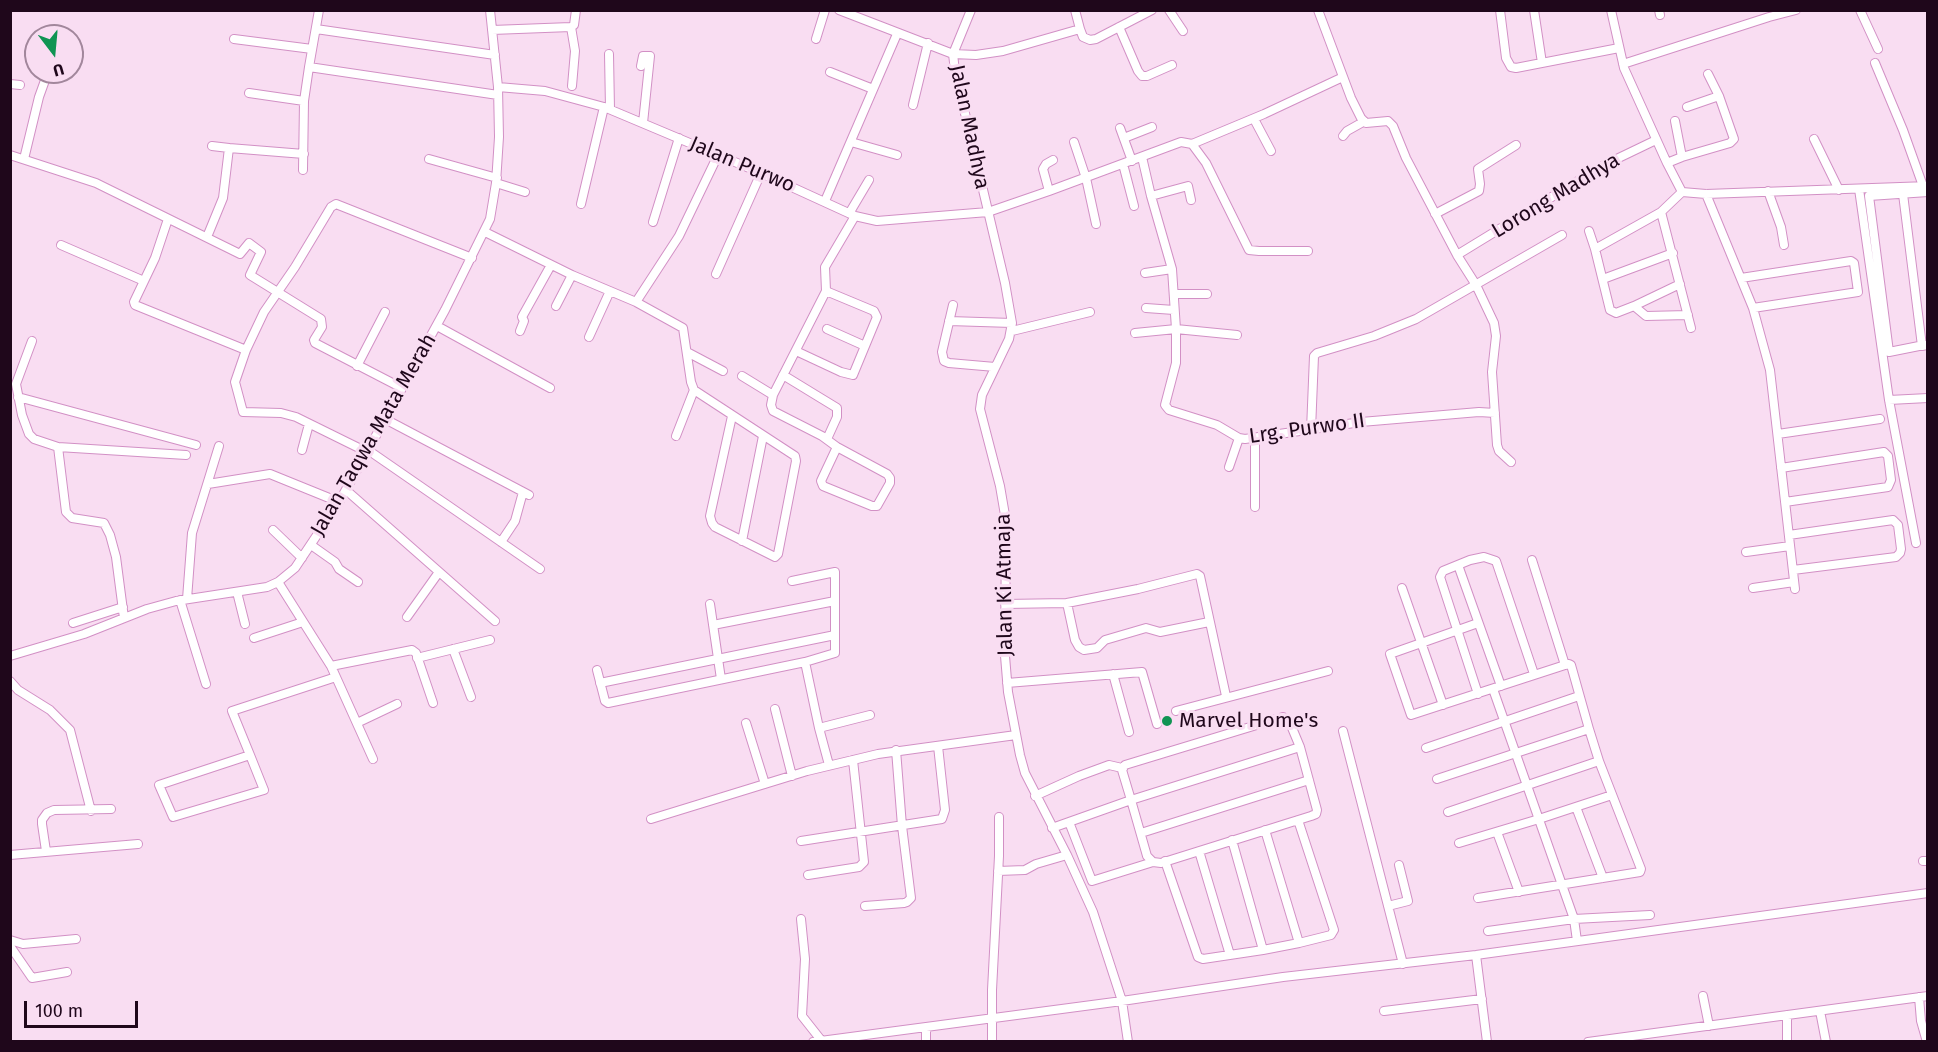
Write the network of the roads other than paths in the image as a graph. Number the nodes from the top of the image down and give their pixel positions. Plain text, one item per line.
1 (319, 10) edge
2 (576, 10) edge
3 (825, 10) edge
4 (839, 10) edge
5 (970, 10) edge
6 (1075, 10) edge
7 (1152, 10) edge
8 (1169, 10) edge
9 (1318, 10) edge
10 (1500, 10) edge
11 (1534, 10) edge
12 (1611, 10) edge
13 (1796, 10) edge
14 (1860, 10) edge
15 (489, 11) edge
16 (572, 27) junction
17 (1119, 27) junction
18 (316, 29) junction
19 (1080, 29) junction
20 (492, 30) junction
21 (1183, 31) dead end
22 (897, 33) junction
23 (234, 39) dead end
24 (816, 39) dead end
25 (927, 43) junction
26 (1619, 48) junction
27 (312, 49) junction
28 (1878, 49) dead end
29 (609, 54) dead end
30 (953, 54) junction
31 (495, 55) junction
32 (1542, 63) junction
33 (1875, 63) dead end
34 (1172, 64) dead end
35 (1623, 64) junction
36 (641, 66) dead end
37 (309, 67) junction
38 (830, 72) dead end
39 (1708, 74) dead end
40 (1342, 77) junction
41 (44, 84) edge
42 (572, 86) dead end
43 (873, 89) junction
44 (498, 91) junction
45 (249, 93) dead end
46 (1719, 96) junction
47 (304, 101) junction
48 (913, 105) dead end
49 (1687, 107) dead end
50 (607, 108) junction
51 (1254, 119) junction
52 (1675, 121) dead end
53 (1363, 122) junction
54 (643, 123) junction
55 (1152, 126) dead end
56 (1120, 128) dead end
57 (1343, 136) dead end
58 (679, 138) junction
59 (1124, 138) junction
60 (1656, 140) junction
61 (1814, 140) dead end
62 (851, 142) junction
63 (1074, 142) dead end
64 (1192, 144) junction
65 (1516, 145) dead end
66 (212, 146) dead end
67 (229, 148) junction
68 (1271, 151) dead end
69 (304, 154) junction
70 (10, 155) edge
71 (718, 155) junction
72 (897, 155) dead end
73 (1142, 157) junction
74 (1682, 157) junction
75 (429, 159) dead end
76 (1053, 160) dead end
77 (28, 161) junction
78 (1127, 162) junction
79 (1667, 164) junction
80 (303, 170) dead end
81 (761, 173) junction
82 (1086, 178) junction
83 (869, 180) dead end
84 (496, 181) junction
85 (1926, 188) edge
86 (1859, 189) junction
87 (1839, 190) junction
88 (1049, 191) junction
89 (1768, 191) junction
90 (525, 192) dead end
91 (1682, 192) junction
92 (1706, 194) junction
93 (1903, 194) junction
94 (1151, 196) junction
95 (1191, 200) dead end
96 (825, 201) junction
97 (581, 204) dead end
98 (1134, 206) dead end
99 (988, 212) junction
100 (1661, 212) junction
101 (852, 214) junction
102 (1435, 214) junction
103 (168, 219) junction
104 (653, 222) dead end
105 (1096, 224) dead end
106 (1589, 231) dead end
107 (485, 232) junction
108 (1562, 235) dead end
109 (207, 237) junction
110 (1784, 245) dead end
111 (61, 246) dead end
112 (1595, 249) junction
113 (1308, 250) dead end
114 (1672, 253) junction
115 (1457, 255) junction
116 (472, 258) junction
117 (551, 265) junction
118 (1172, 269) junction
119 (1145, 273) dead end
120 (572, 274) junction
121 (716, 274) dead end
122 (1741, 278) junction
123 (1603, 279) junction
124 (144, 281) junction
125 (1680, 284) junction
126 (1476, 285) junction
127 (610, 291) junction
128 (826, 291) junction
129 (278, 292) junction
130 (1174, 294) junction
131 (1207, 294) dead end
132 (636, 302) junction
133 (953, 305) dead end
134 (556, 306) dead end
135 (1634, 306) junction
136 (1146, 308) dead end
137 (1753, 308) junction
138 (1174, 310) junction
139 (385, 312) dead end
140 (1090, 312) dead end
141 (1688, 315) junction
142 (949, 321) junction
143 (437, 326) junction
144 (1012, 327) junction
145 (1690, 328) dead end
146 (827, 329) dead end
147 (1176, 329) junction
148 (520, 331) dead end
149 (1135, 333) dead end
150 (1237, 335) dead end
151 (589, 338) dead end
152 (32, 341) dead end
153 (1926, 345) edge
154 (865, 346) junction
155 (246, 350) junction
156 (796, 351) junction
157 (687, 352) junction
158 (357, 366) junction
159 (995, 367) junction
160 (723, 371) dead end
161 (783, 375) junction
162 (742, 376) dead end
163 (402, 388) junction
164 (550, 388) dead end
165 (694, 390) junction
166 (773, 395) junction
167 (18, 397) junction
168 (1928, 398) edge
169 (1889, 400) junction
170 (1495, 413) junction
171 (732, 416) junction
172 (385, 419) junction
173 (1880, 419) dead end
174 (309, 424) junction
175 (1311, 430) junction
176 (1778, 434) junction
177 (763, 435) junction
178 (676, 436) dead end
179 (1239, 438) junction
180 (827, 439) junction
181 (1255, 439) junction
182 (196, 445) dead end
183 (219, 446) dead end
184 (58, 447) junction
185 (837, 447) junction
186 (302, 450) dead end
187 (368, 451) junction
188 (186, 455) dead end
189 (1511, 462) dead end
190 (1229, 467) dead end
191 (1781, 468) junction
192 (208, 484) junction
193 (346, 490) junction
194 (339, 502) junction
195 (1785, 502) junction
196 (1254, 507) dead end
197 (273, 530) dead end
198 (1789, 535) junction
199 (742, 541) junction
200 (501, 542) junction
201 (1916, 543) dead end
202 (311, 545) junction
203 (1790, 546) junction
204 (1746, 552) dead end
205 (302, 558) junction
206 (1532, 560) dead end
207 (1458, 565) junction
208 (540, 569) dead end
209 (1793, 570) junction
210 (439, 572) junction
211 (792, 580) dead end
212 (278, 582) junction
213 (358, 582) dead end
214 (1402, 588) dead end
215 (1753, 588) dead end
216 (237, 592) junction
217 (184, 600) junction
218 (835, 601) junction
219 (1067, 603) junction
220 (711, 604) dead end
221 (1005, 604) junction
222 (123, 607) junction
223 (407, 617) dead end
224 (124, 618) junction
225 (495, 621) dead end
226 (303, 622) junction
227 (1209, 622) junction
228 (73, 623) dead end
229 (1478, 623) junction
230 (245, 624) dead end
231 (713, 625) junction
232 (1458, 629) junction
233 (835, 635) junction
234 (254, 638) dead end
235 (490, 640) dead end
236 (1420, 643) junction
237 (453, 649) junction
238 (10, 656) edge
239 (417, 658) junction
240 (718, 659) junction
241 (805, 662) junction
242 (1565, 665) junction
243 (331, 666) junction
244 (597, 670) dead end
245 (1328, 671) dead end
246 (1113, 674) junction
247 (1534, 674) junction
248 (336, 678) junction
249 (721, 679) junction
250 (10, 681) edge
251 (600, 683) junction
252 (1007, 683) junction
253 (206, 684) dead end
254 (1497, 687) junction
255 (1478, 694) junction
256 (1226, 696) junction
257 (1579, 696) junction
258 (471, 697) dead end
259 (433, 703) dead end
260 (397, 704) dead end
261 (1443, 705) junction
262 (776, 709) dead end
263 (1176, 711) dead end
264 (870, 715) dead end
265 (1504, 722) junction
266 (357, 723) junction
267 (746, 723) dead end
268 (1156, 724) dead end
269 (819, 728) junction
270 (1589, 729) junction
271 (1343, 731) dead end
272 (1129, 732) dead end
273 (1016, 735) junction
274 (938, 746) junction
275 (1300, 747) junction
276 (1426, 748) dead end
277 (896, 750) junction
278 (1516, 753) junction
279 (250, 755) junction
280 (373, 759) dead end
281 (853, 760) junction
282 (1599, 761) junction
283 (829, 765) junction
284 (1122, 768) junction
285 (792, 776) junction
286 (1437, 779) dead end
287 (1309, 780) junction
288 (765, 784) junction
289 (1527, 784) junction
290 (1612, 795) junction
291 (1035, 796) junction
292 (1131, 800) junction
293 (1576, 807) junction
294 (111, 809) dead end
295 (91, 811) junction
296 (1448, 812) dead end
297 (999, 817) dead end
298 (651, 819) dead end
299 (1539, 819) junction
300 (1298, 820) junction
301 (1069, 822) junction
302 (902, 826) junction
303 (1052, 828) junction
304 (1265, 830) junction
305 (860, 831) junction
306 (1497, 832) junction
307 (1141, 833) junction
308 (1232, 840) junction
309 (801, 841) dead end
310 (1459, 843) dead end
311 (138, 844) dead end
312 (46, 851) junction
313 (1199, 851) junction
314 (10, 855) edge
315 (1067, 855) junction
316 (1165, 861) junction
317 (1153, 862) junction
318 (1399, 865) dead end
319 (998, 871) junction
320 (808, 875) dead end
321 (1602, 878) junction
322 (1562, 884) junction
323 (1519, 892) junction
324 (1928, 893) edge
325 (1478, 898) dead end
326 (865, 906) dead end
327 (1388, 906) junction
328 (1650, 915) dead end
329 (801, 918) dead end
330 (1576, 930) junction
331 (1488, 931) dead end
332 (76, 939) dead end
333 (10, 940) edge
334 (1299, 943) junction
335 (10, 946) edge
336 (1263, 950) junction
337 (1230, 955) junction
338 (1476, 956) junction
339 (1403, 964) junction
340 (67, 972) dead end
341 (1703, 996) dead end
342 (1923, 997) edge
343 (1482, 999) junction
344 (1122, 1001) junction
345 (1384, 1011) dead end
346 (1820, 1011) junction
347 (1787, 1015) junction
348 (991, 1018) junction
349 (1708, 1020) junction
350 (926, 1027) junction
351 (871, 1038) edge
352 (831, 1040) edge
353 (817, 1041) edge
354 (926, 1041) edge
355 (992, 1041) edge
356 (1128, 1041) edge
357 (1487, 1041) edge
358 (1587, 1041) edge
359 (1787, 1041) edge
360 (1826, 1041) edge
361 (1927, 1041) edge

1 - 18 street
2 - 16 street
3 - 24 street
4 - 22 street
5 - 30 street, Jalan Madhya
6 - 19 street
7 - 17 street
8 - 21 street
9 - 40 street
10 - 32 street
11 - 32 street
12 - 26 street
13 - 35 street
14 - 28 street
15 - 20 street, Jalan Taqwa Mata Merah
16 - 20 street
16 - 42 street
17 - 19 street
17 - 34 street
18 - 27 street
18 - 31 street
19 - 30 street
20 - 31 street, Jalan Taqwa Mata Merah
22 - 25 street
22 - 43 street
23 - 27 street
25 - 30 street
25 - 48 street
26 - 32 street
26 - 35 street
27 - 37 street
29 - 50 street
30 - 99 street, Jalan Madhya
31 - 44 street, Jalan Taqwa Mata Merah
33 - 85 street
35 - 60 street
36 - 54 street
37 - 44 street, Jalan Purwo
37 - 47 street
38 - 43 street
39 - 46 street
40 - 51 street
40 - 53 street
41 - 77 street
43 - 62 street
44 - 50 street, Jalan Purwo
44 - 84 street, Jalan Taqwa Mata Merah
45 - 47 street
46 - 49 street
46 - 74 street
47 - 69 street
50 - 54 street, Jalan Purwo
50 - 97 street
51 - 64 street
51 - 68 street
52 - 74 street
53 - 57 street
53 - 102 street
54 - 58 street, Jalan Purwo
55 - 59 street
56 - 59 street
58 - 71 street, Jalan Purwo
58 - 104 street
59 - 78 street
60 - 79 street
60 - 115 street, Lorong Madhya
61 - 87 street
62 - 72 street
62 - 96 street
63 - 82 street
64 - 73 street
64 - 113 street
65 - 102 street
66 - 67 street
67 - 69 street
67 - 109 street
69 - 80 street
70 - 77 street
71 - 81 street, Jalan Purwo
71 - 132 street
73 - 78 street
73 - 94 street, Lrg. Purwo II
74 - 79 street
75 - 84 street
76 - 88 street
77 - 103 street
78 - 82 street
78 - 98 street
79 - 91 street
81 - 96 street, Jalan Purwo
81 - 121 street
82 - 88 street
82 - 105 street
83 - 101 street
84 - 90 street
84 - 107 street, Jalan Taqwa Mata Merah
85 - 86 street
85 - 93 street
86 - 87 street
86 - 169 street
87 - 89 street
88 - 99 street
89 - 92 street
89 - 110 street
91 - 92 street
91 - 100 street
92 - 122 street
93 - 153 street
93 - 153 street
94 - 95 street
94 - 118 street, Lrg. Purwo II
96 - 101 street, Jalan Purwo
99 - 101 street, Jalan Purwo
99 - 144 street
100 - 112 street
100 - 114 street
101 - 128 street
102 - 115 street
103 - 109 street
103 - 124 street
106 - 112 street
107 - 116 street, Jalan Taqwa Mata Merah
107 - 117 street
108 - 126 street
109 - 129 street
111 - 124 street
112 - 123 street
114 - 123 street
114 - 125 street
115 - 126 street
116 - 129 street
116 - 143 street, Jalan Taqwa Mata Merah
117 - 120 street
117 - 148 street
118 - 119 street
118 - 130 street, Lrg. Purwo II
120 - 127 street
120 - 134 street
122 - 137 street
122 - 137 street
123 - 135 street
124 - 155 street
125 - 135 street
125 - 141 street
126 - 170 street
126 - 175 street
127 - 132 street
127 - 151 street
128 - 154 street
128 - 156 street
129 - 155 street
129 - 158 street
130 - 131 street
130 - 138 street, Lrg. Purwo II
132 - 157 street
133 - 142 street
135 - 141 street
136 - 138 street
137 - 176 street
138 - 147 street, Lrg. Purwo II
139 - 158 street
140 - 144 street
141 - 145 street
142 - 144 street
142 - 159 street
143 - 163 street, Jalan Taqwa Mata Merah
143 - 164 street
144 - 159 street, Jalan Ki Atmaja
146 - 154 street
147 - 149 street
147 - 150 street
147 - 179 street, Lrg. Purwo II
152 - 167 street
154 - 156 street
155 - 174 street
156 - 161 street
157 - 160 street
157 - 165 street
158 - 163 street
159 - 221 street, Jalan Ki Atmaja
161 - 166 street
161 - 180 street
162 - 166 street
163 - 172 street, Jalan Taqwa Mata Merah
165 - 171 street
165 - 178 street
166 - 180 street
167 - 182 street
167 - 184 street
168 - 169 street
169 - 201 street
170 - 175 street, Lrg. Purwo II
170 - 189 street
171 - 177 street
171 - 199 street
172 - 187 street, Jalan Taqwa Mata Merah
172 - 200 street
173 - 176 street
174 - 186 street
174 - 187 street
175 - 181 street, Lrg. Purwo II
176 - 191 street
177 - 199 street
177 - 199 street
179 - 181 street, Lrg. Purwo II
179 - 190 street
180 - 185 street
181 - 196 street
183 - 192 street
184 - 188 street
184 - 222 street
185 - 185 street
187 - 193 street, Jalan Taqwa Mata Merah
187 - 200 street
191 - 195 street
191 - 195 street
192 - 194 street
192 - 217 street
193 - 194 street, Jalan Taqwa Mata Merah
193 - 210 street
194 - 202 street, Jalan Taqwa Mata Merah
195 - 198 street
197 - 205 street
198 - 203 street
198 - 209 street
200 - 208 street
202 - 205 street, Jalan Taqwa Mata Merah
202 - 213 street
203 - 204 street
203 - 209 street
205 - 212 street, Jalan Taqwa Mata Merah
206 - 242 street
207 - 229 street
207 - 232 street
207 - 247 street
209 - 215 street
210 - 223 street
210 - 225 street
211 - 218 street
212 - 216 street, Jalan Taqwa Mata Merah
212 - 226 street
214 - 236 street
216 - 217 street, Jalan Taqwa Mata Merah
216 - 230 street
217 - 224 street, Jalan Taqwa Mata Merah
217 - 253 street
218 - 231 street
218 - 233 street
219 - 221 street
219 - 227 street
219 - 227 street
220 - 231 street
221 - 252 street, Jalan Ki Atmaja
222 - 224 street
222 - 228 street
224 - 238 street, Jalan Taqwa Mata Merah
226 - 234 street
226 - 243 street
227 - 256 street
229 - 232 street
229 - 254 street
231 - 240 street
232 - 236 street
232 - 255 street
233 - 240 street
233 - 241 street
235 - 237 street
236 - 261 street
236 - 261 street
237 - 239 street
237 - 258 street
239 - 243 street
239 - 259 street
240 - 249 street
240 - 251 street
241 - 249 street
241 - 269 street
242 - 247 street
242 - 257 street
243 - 248 street
244 - 251 street
245 - 256 street
246 - 252 street, Jalan Ki Atmaja
246 - 268 street, Jalan Ki Atmaja
246 - 272 street
247 - 254 street
248 - 266 street
248 - 279 street
249 - 251 street
250 - 295 street
252 - 273 street, Jalan Ki Atmaja
254 - 255 street
254 - 265 street
255 - 261 street
256 - 263 street
257 - 265 street
257 - 270 street
260 - 266 street
262 - 285 street
264 - 269 street
265 - 276 street
265 - 278 street
266 - 280 street
267 - 288 street
269 - 283 street
270 - 278 street
270 - 282 street
271 - 327 street
273 - 274 street
273 - 291 street, Jalan Ki Atmaja
274 - 277 street
274 - 302 street
275 - 284 street
275 - 287 street
275 - 292 street
277 - 281 street
277 - 302 street
278 - 286 street
278 - 289 street
279 - 279 street
281 - 283 street
281 - 305 street
282 - 289 street
282 - 290 street
283 - 285 street
284 - 291 street
284 - 292 street
285 - 288 street
287 - 300 street
287 - 307 street
288 - 298 street
289 - 296 street
289 - 299 street
290 - 293 street
290 - 321 street
291 - 303 street, Jalan Ki Atmaja
292 - 301 street
292 - 307 street
293 - 299 street
293 - 321 street
294 - 295 street
295 - 312 street
297 - 319 street
299 - 306 street
299 - 322 street
300 - 304 street
300 - 334 street
301 - 303 street
301 - 317 street
302 - 305 street
302 - 326 street
303 - 315 street, Jalan Ki Atmaja
304 - 308 street
304 - 334 street
305 - 309 street
305 - 320 street
306 - 310 street
306 - 323 street
307 - 317 street
308 - 313 street
308 - 336 street
311 - 312 street
312 - 314 street
313 - 316 street
313 - 337 street
315 - 319 street
315 - 344 street, Jalan Ki Atmaja
316 - 317 street
316 - 337 street
318 - 327 street
319 - 348 street
321 - 322 street
322 - 323 street
322 - 330 street
323 - 325 street
324 - 330 street
327 - 339 street
328 - 330 street
329 - 353 street
330 - 331 street
330 - 338 street
332 - 333 street
334 - 336 street
335 - 340 street
336 - 337 street
338 - 339 street
338 - 343 street
339 - 344 street
341 - 349 street
342 - 346 street
342 - 361 street
343 - 345 street
343 - 357 street
344 - 348 street
344 - 356 street, Jalan Ki Atmaja
346 - 347 street
346 - 360 street
347 - 349 street
347 - 359 street
348 - 350 street
348 - 355 street
349 - 358 street
350 - 351 street
350 - 354 street
351 - 352 street
352 - 353 street

